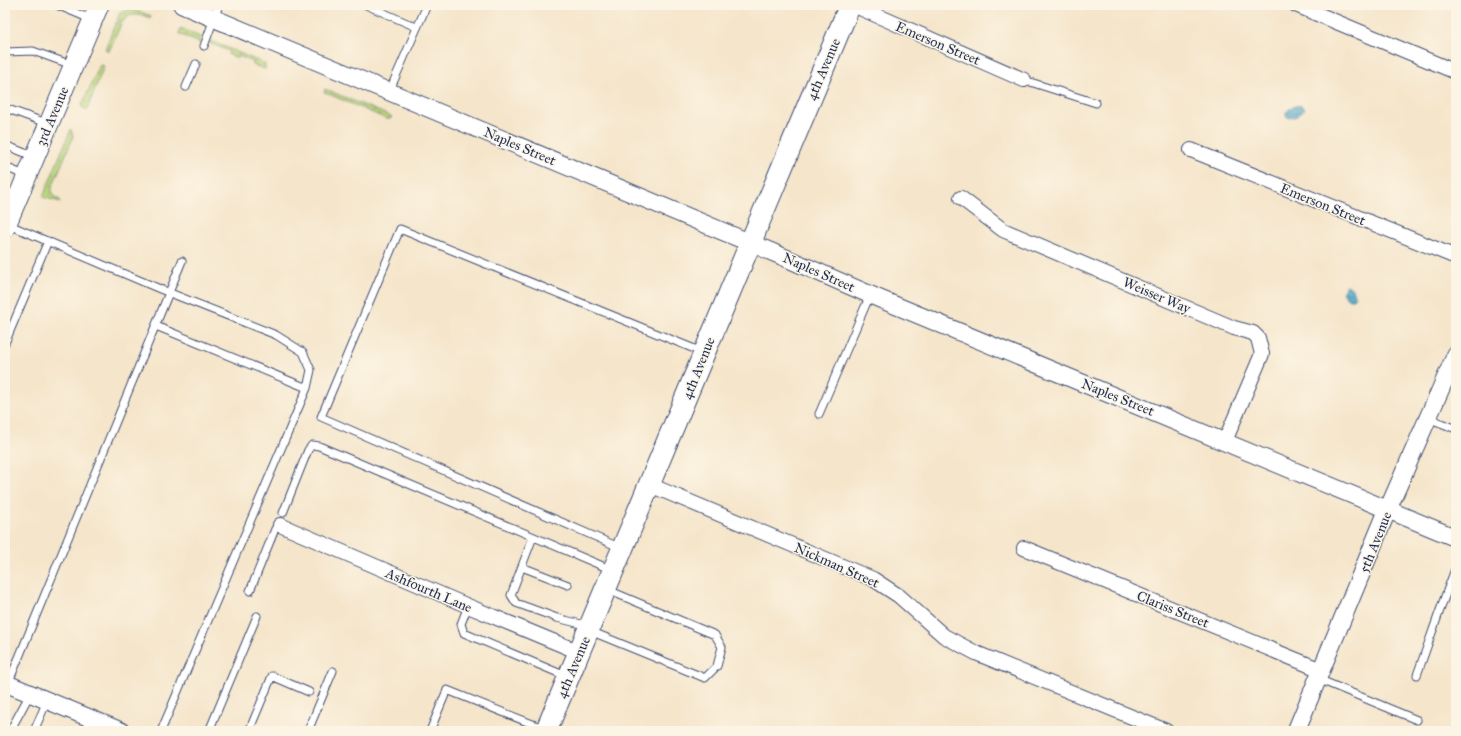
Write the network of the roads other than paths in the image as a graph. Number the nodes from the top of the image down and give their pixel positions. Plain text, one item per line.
1 (57, 5) edge
2 (182, 5) edge
3 (366, 5) edge
4 (427, 5) edge
5 (850, 5) edge
6 (853, 5) edge
7 (1296, 5) edge
8 (217, 12) edge
9 (96, 13) edge
10 (416, 27) junction
11 (204, 46) dead end
12 (5, 52) edge
13 (196, 64) dead end
14 (74, 65) junction
15 (1456, 72) edge
16 (1024, 80) joint
17 (186, 87) dead end
18 (389, 92) junction
19 (1096, 103) dead end
20 (5, 110) edge
21 (49, 124) junction
22 (5, 145) edge
23 (1191, 150) dead end
24 (35, 157) junction
25 (5, 167) edge
26 (27, 176) junction
27 (961, 198) dead end
28 (6, 226) edge
29 (48, 241) junction
30 (749, 242) junction
31 (1456, 257) edge
32 (182, 261) dead end
33 (170, 292) junction
34 (870, 294) junction
35 (156, 326) junction
36 (5, 343) edge
37 (704, 352) junction
38 (1455, 360) edge
39 (307, 388) junction
40 (819, 414) dead end
41 (1428, 418) junction
42 (1456, 429) edge
43 (1225, 441) junction
44 (650, 485) junction
45 (1388, 509) junction
46 (282, 519) junction
47 (533, 537) junction
48 (1456, 538) edge
49 (1024, 548) dead end
50 (623, 549) junction
51 (522, 567) junction
52 (1456, 567) edge
53 (610, 580) junction
54 (568, 585) dead end
55 (250, 591) dead end
56 (468, 606) junction
57 (257, 616) dead end
58 (589, 628) junction
59 (580, 652) junction
60 (333, 671) dead end
61 (1320, 675) junction
62 (1417, 676) dead end
63 (569, 677) junction
64 (6, 684) edge
65 (309, 692) dead end
66 (30, 694) junction
67 (47, 701) junction
68 (1416, 720) dead end
69 (546, 730) edge
70 (10, 731) edge
71 (34, 731) edge
72 (121, 731) edge
73 (161, 731) edge
74 (209, 731) edge
75 (250, 731) edge
76 (308, 731) edge
77 (430, 731) edge
78 (1166, 731) edge
79 (1296, 731) edge

1 - 9 lane
2 - 8 street, Naples Street
3 - 10 lane
4 - 10 lane
5 - 30 main road, 4th Avenue
6 - 16 street, Emerson Street
7 - 15 street
8 - 11 lane
8 - 18 street, Naples Street
9 - 14 main road, 3rd Avenue
10 - 18 lane
12 - 14 lane
13 - 17 lane
14 - 21 main road, 3rd Avenue
16 - 19 lane
18 - 30 street, Naples Street
20 - 21 lane
21 - 24 main road, 3rd Avenue
22 - 24 lane
23 - 31 street, Emerson Street
24 - 26 main road, 3rd Avenue
25 - 26 lane
26 - 28 main road, 3rd Avenue
27 - 43 street, Weisser Way
28 - 29 lane
29 - 33 lane
29 - 36 lane
30 - 34 street, Naples Street
30 - 37 main road, 4th Avenue
32 - 33 lane
33 - 35 lane
33 - 39 lane
34 - 40 lane
34 - 43 street, Naples Street
35 - 39 lane
35 - 64 lane
37 - 44 main road, 4th Avenue
37 - 50 lane
38 - 41 street, 5th Avenue
39 - 73 lane
41 - 42 lane
41 - 45 street, 5th Avenue
43 - 45 street, Naples Street
44 - 50 main road, 4th Avenue
44 - 78 street, Nickman Street
45 - 48 street, Naples Street
45 - 61 street, 5th Avenue
46 - 47 lane
46 - 55 lane
46 - 56 street, Ashfourth Lane
47 - 51 lane
47 - 53 lane
49 - 61 street, Clariss Street
50 - 53 main road, 4th Avenue
51 - 54 lane
51 - 58 lane
52 - 62 lane
53 - 58 main road, 4th Avenue
53 - 58 lane
56 - 59 street, Ashfourth Lane
56 - 63 lane
57 - 74 lane
58 - 59 main road, 4th Avenue
59 - 63 main road, 4th Avenue
60 - 76 lane
61 - 68 lane
61 - 79 street, 5th Avenue
63 - 69 main road, 4th Avenue
64 - 66 street
65 - 75 lane
66 - 67 street
66 - 70 lane
67 - 71 lane
67 - 72 street
69 - 77 lane

